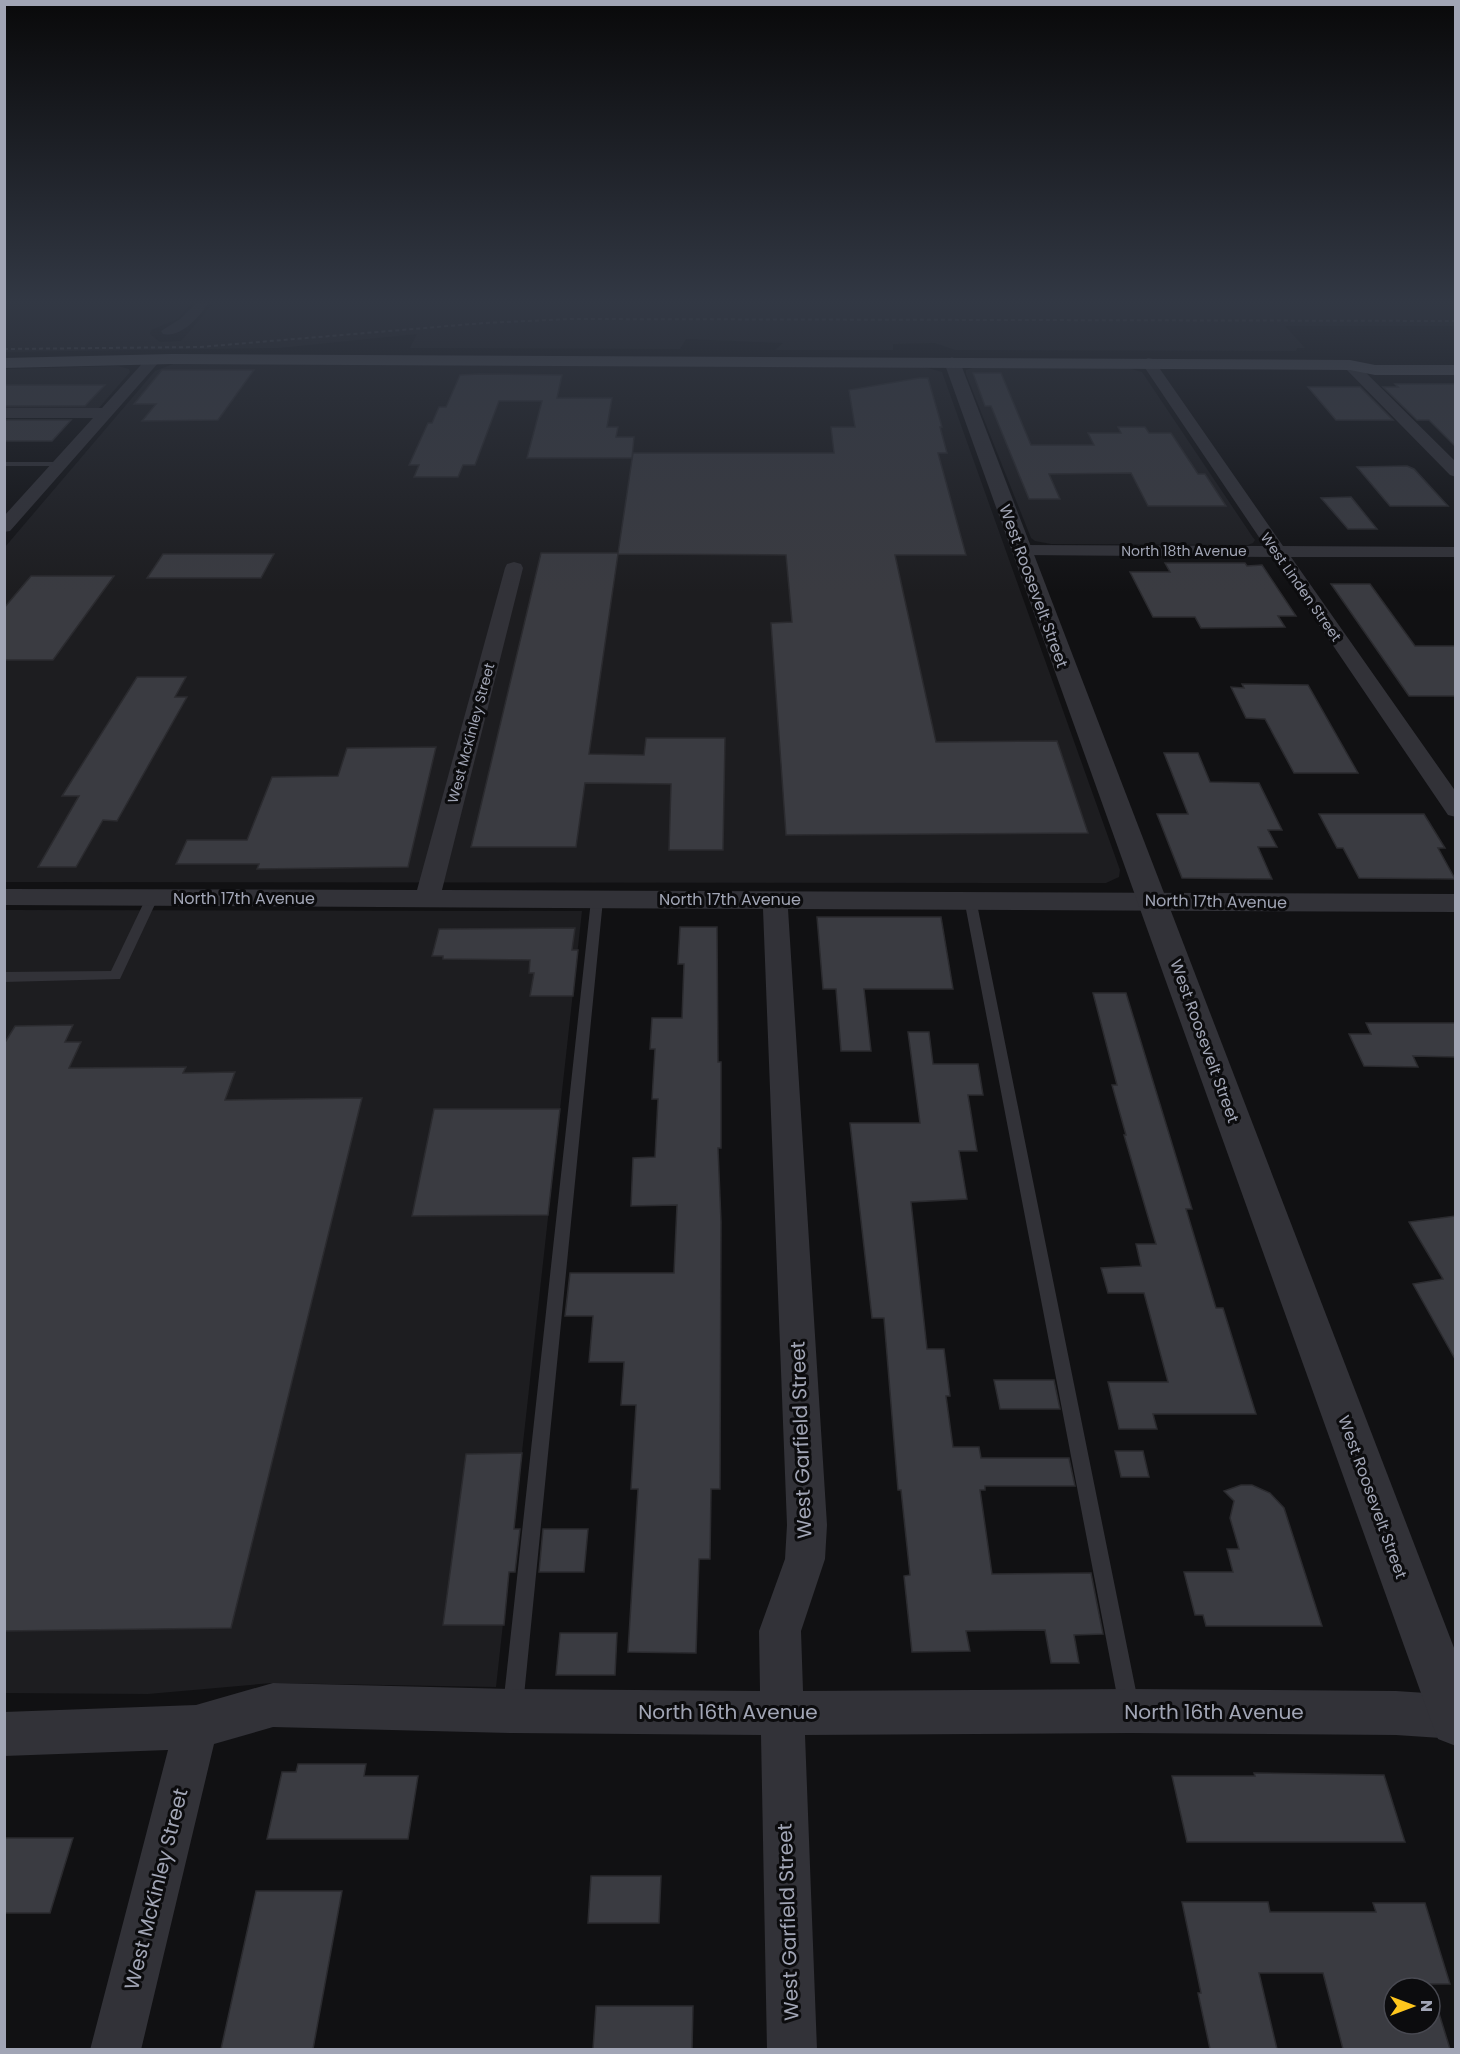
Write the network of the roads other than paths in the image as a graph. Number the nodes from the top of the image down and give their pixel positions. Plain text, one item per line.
1 (116, 400) edge
2 (966, 400) edge
3 (1174, 400) edge
4 (1384, 400) edge
5 (4, 413) edge
6 (104, 413) junction
7 (4, 464) edge
8 (60, 464) junction
9 (1455, 472) edge
10 (6, 523) edge
11 (1021, 550) junction
12 (1276, 551) junction
13 (1455, 552) edge
14 (514, 568) dead end
15 (1455, 810) edge
16 (4, 897) edge
17 (152, 898) junction
18 (427, 899) junction
19 (774, 899) junction
20 (970, 899) junction
21 (597, 900) junction
22 (1153, 901) junction
23 (1455, 903) edge
24 (4, 977) edge
25 (512, 1711) junction
26 (1130, 1711) junction
27 (781, 1713) junction
28 (1455, 1718) edge
29 (196, 1727) junction
30 (4, 1734) edge
31 (115, 2049) edge
32 (792, 2049) edge

1 - 6 street
2 - 11 street, West Roosevelt Street
3 - 12 street, West Linden Street
4 - 9 street
5 - 6 street
6 - 8 street
7 - 8 lane
8 - 10 street
11 - 12 street, North 18th Avenue
11 - 22 street, West Roosevelt Street
12 - 13 street, North 18th Avenue
12 - 15 street, West Linden Street
14 - 18 street, West McKinley Street
16 - 17 street, North 17th Avenue
17 - 18 street, North 17th Avenue
17 - 24 lane
18 - 21 street, North 17th Avenue
19 - 20 street, North 17th Avenue
19 - 21 street, North 17th Avenue
19 - 27 street, West Garfield Street
20 - 22 street, North 17th Avenue
20 - 26 lane
21 - 25 lane
22 - 23 street, North 17th Avenue
22 - 28 street, West Roosevelt Street
25 - 27 street, North 16th Avenue
25 - 29 street, North 16th Avenue
26 - 27 street, North 16th Avenue
26 - 28 street, North 16th Avenue
27 - 32 street, West Garfield Street
29 - 30 street, North 16th Avenue
29 - 31 street, West McKinley Street

